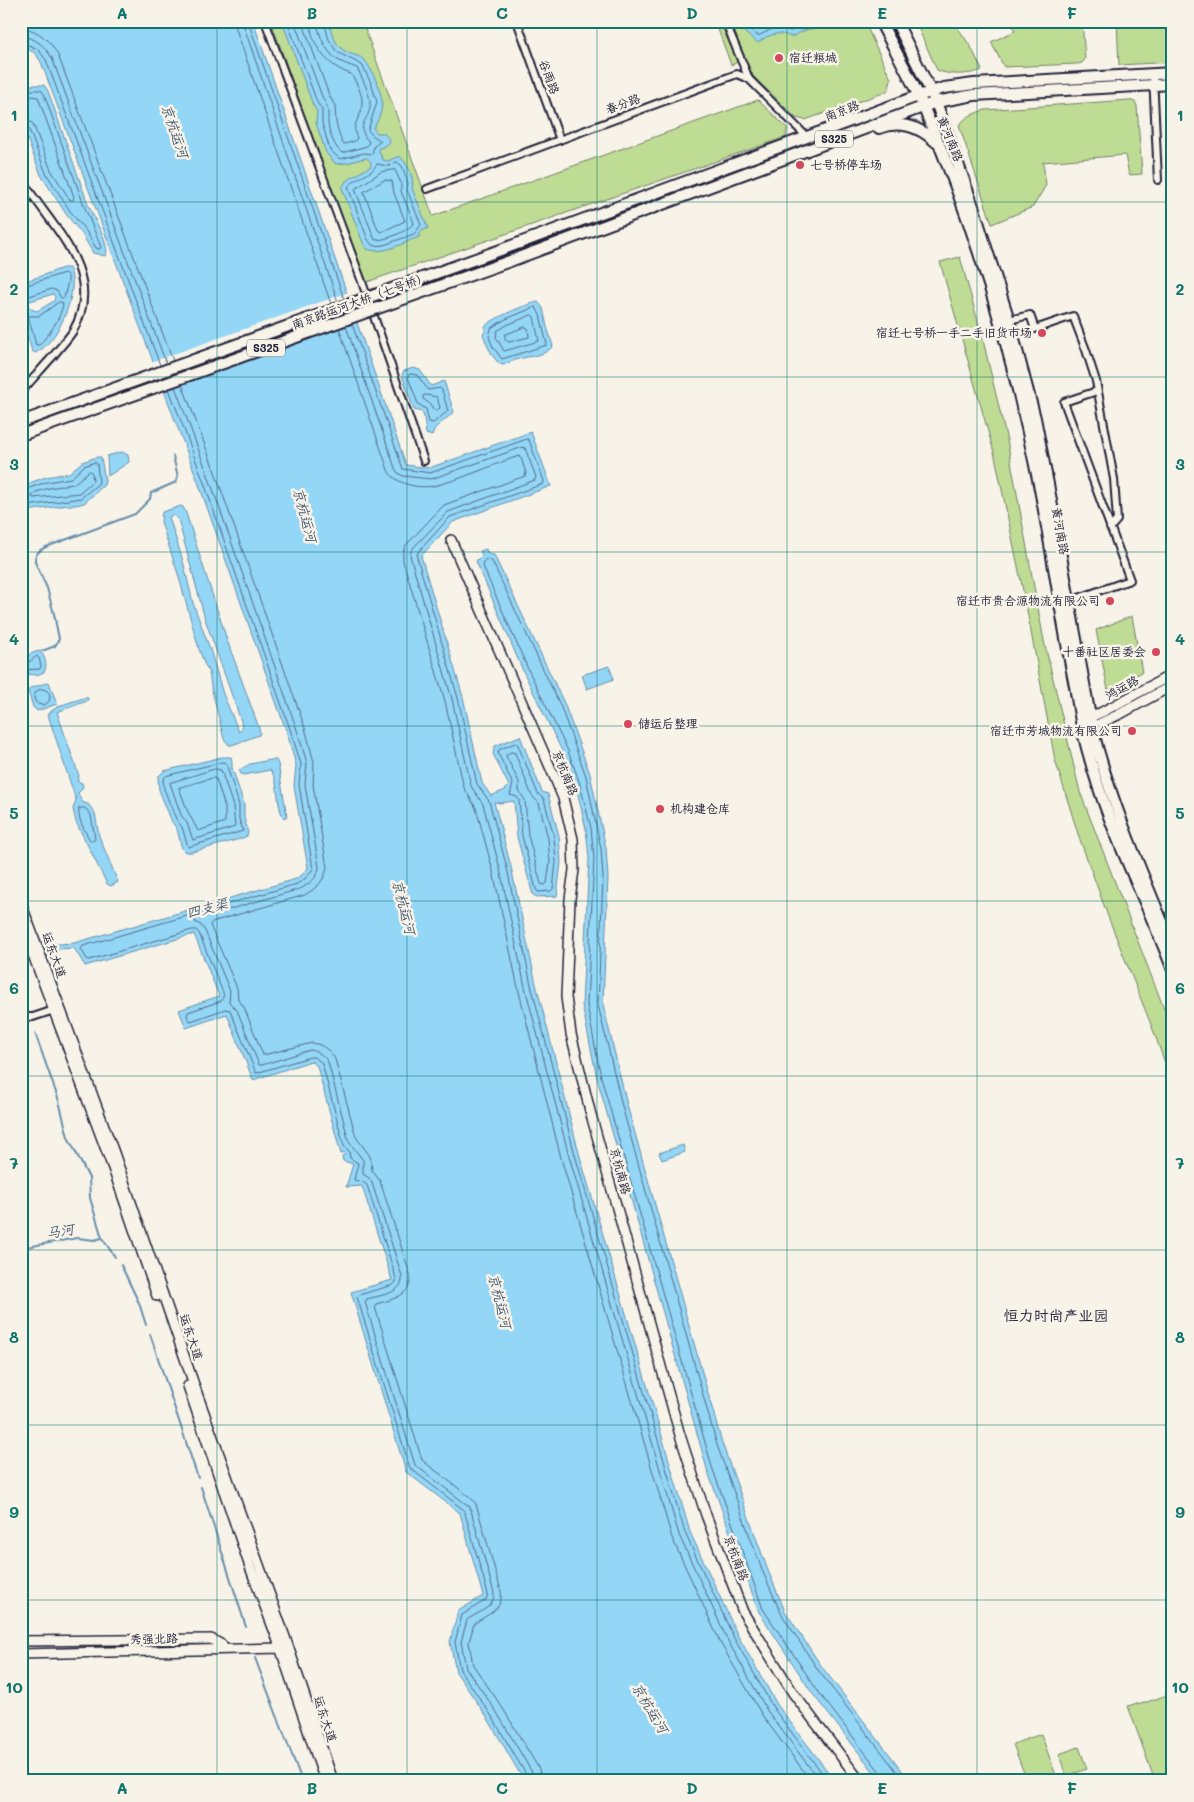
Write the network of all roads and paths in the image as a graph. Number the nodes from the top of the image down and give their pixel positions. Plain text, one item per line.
1 (265, 21) edge
2 (517, 21) edge
3 (725, 21) edge
4 (880, 21) edge
5 (896, 21) edge
6 (741, 59) junction
7 (737, 74) junction
8 (1154, 74) junction
9 (1173, 74) edge
10 (749, 79) junction
11 (1173, 84) edge
12 (1154, 85) junction
13 (931, 92) junction
14 (918, 96) junction
15 (936, 102) junction
16 (923, 106) junction
17 (808, 138) junction
18 (560, 140) junction
19 (938, 144) junction
20 (799, 152) junction
21 (21, 178) edge
22 (1158, 180) dead end
23 (427, 189) dead end
24 (506, 248) joint
25 (510, 261) joint
26 (1009, 320) junction
27 (1097, 391) junction
28 (21, 392) edge
29 (21, 422) edge
30 (21, 434) edge
31 (424, 461) dead end
32 (1110, 528) junction
33 (451, 540) dead end
34 (1070, 601) junction
35 (1173, 674) edge
36 (1173, 686) edge
37 (1087, 724) junction
38 (21, 903) edge
39 (25, 927) edge
40 (1173, 948) edge
41 (1173, 970) edge
42 (57, 1009) junction
43 (21, 1017) edge
44 (21, 1641) edge
45 (222, 1645) junction
46 (283, 1645) junction
47 (21, 1649) edge
48 (21, 1654) edge
49 (324, 1781) edge
50 (333, 1781) edge
51 (860, 1781) edge

1 - 31 street
2 - 18 street, 谷雨路
3 - 6 street
4 - 14 main road, 黄河南路
5 - 13 main road, 黄河南路
6 - 7 street
6 - 10 street
7 - 10 street
7 - 18 street, 春分路
8 - 9 main road, 南京路 / S325
8 - 12 street
8 - 13 main road, 南京路 / S325
10 - 17 street
11 - 12 main road, 南京路 / S325
12 - 15 main road, 南京路 / S325
12 - 22 street
13 - 14 main road, 南京路 / S325
13 - 15 main road, 黄河南路
14 - 16 main road, 黄河南路
14 - 17 main road, 南京路 / S325
15 - 16 main road, 南京路 / S325
15 - 26 main road, 黄河南路
16 - 19 main road, 黄河南路
16 - 20 main road, 南京路 / S325
17 - 24 main road, 南京路 / S325
18 - 23 street, 春分路
19 - 20 main road
19 - 37 main road, 黄河南路
20 - 25 main road, 南京路 / S325
21 - 28 street
24 - 29 main road, 南京路运河大桥（七号桥） / S325, bridge
25 - 30 main road, 南京路运河大桥（七号桥） / S325, bridge
26 - 27 street
26 - 34 main road, 黄河南路
27 - 32 street
27 - 32 street
32 - 34 street
33 - 51 street, 京杭南路
34 - 37 main road, 黄河南路
35 - 37 street, 鸿运路
36 - 37 street, 鸿运路
37 - 40 main road, 黄河南路
37 - 41 main road, 黄河南路
38 - 39 street, 运东大道
39 - 42 street, 运东大道
42 - 43 street
42 - 46 street, 运东大道
44 - 45 street
45 - 46 street, 秀强北路
45 - 47 street, 秀强北路
46 - 48 street, 秀强北路
46 - 49 street, 运东大道
46 - 50 street, 运东大道

